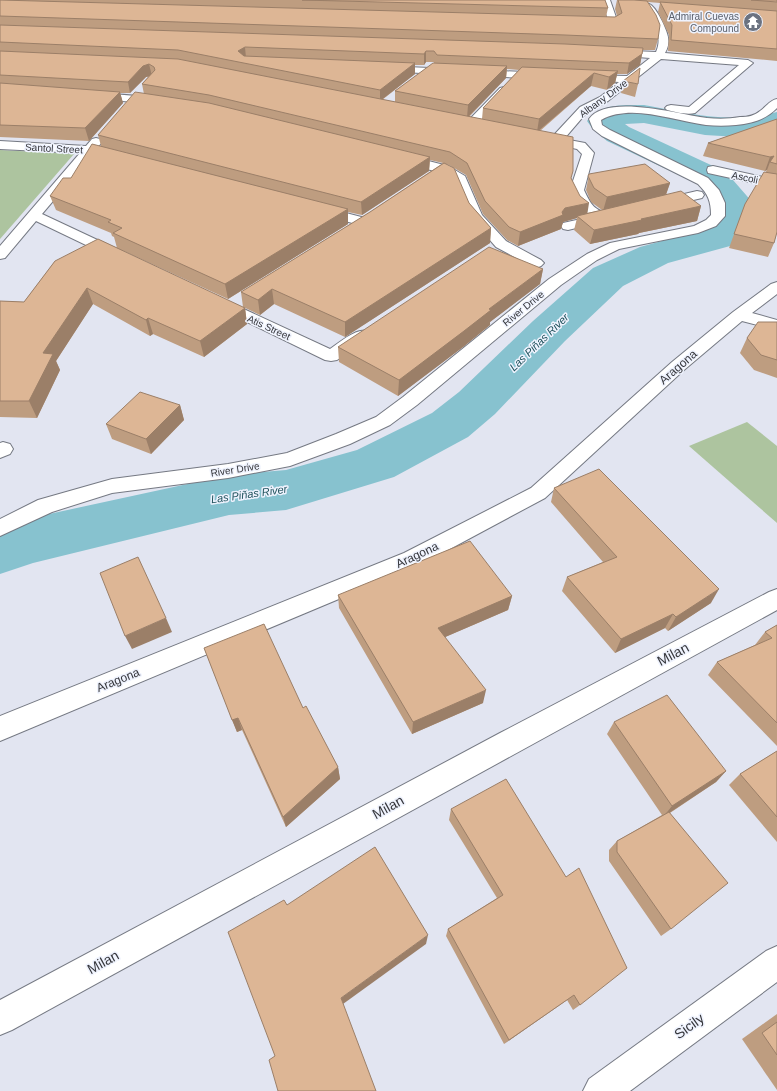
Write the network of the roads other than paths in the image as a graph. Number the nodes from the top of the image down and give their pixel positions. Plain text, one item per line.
1 (606, 2) edge
2 (617, 4) dead end
3 (649, 7) edge
4 (582, 22) edge
5 (602, 51) edge
6 (659, 56) junction
7 (432, 58) edge
8 (374, 68) edge
9 (429, 71) junction
10 (518, 74) junction
11 (556, 76) edge
12 (579, 77) edge
13 (629, 79) junction
14 (418, 80) edge
15 (138, 94) junction
16 (76, 95) edge
17 (604, 98) junction
18 (777, 102) edge
19 (173, 105) edge
20 (124, 110) edge
21 (486, 128) edge
22 (104, 133) edge
23 (533, 136) edge
24 (556, 140) junction
25 (0, 145) edge
26 (89, 150) junction
27 (389, 155) edge
28 (127, 160) edge
29 (443, 168) junction
30 (713, 170) dead end
31 (430, 177) edge
32 (777, 184) edge
33 (697, 195) dead end
34 (645, 207) edge
35 (310, 208) edge
36 (377, 213) edge
37 (614, 214) edge
38 (34, 215) junction
39 (600, 218) junction
40 (364, 222) junction
41 (568, 226) dead end
42 (350, 231) edge
43 (0, 255) edge
44 (134, 263) edge
45 (536, 263) dead end
46 (777, 287) edge
47 (209, 298) edge
48 (242, 299) edge
49 (229, 307) junction
50 (739, 315) junction
51 (777, 325) edge
52 (377, 326) edge
53 (0, 528) edge
54 (777, 599) edge
55 (0, 729) edge
56 (777, 962) edge
57 (0, 1018) edge
58 (601, 1091) edge

1 - 2 street
1 - 4 street
3 - 6 street
5 - 6 street
6 - 13 street, Albany Drive
6 - 17 street
7 - 9 street
8 - 9 street
9 - 10 street
9 - 14 street
10 - 11 street
10 - 21 street
12 - 13 street
13 - 17 street, Albany Drive
15 - 16 street
15 - 19 street
15 - 20 street
17 - 24 street, Albany Drive
18 - 53 street, River Drive
22 - 26 street
23 - 24 street
24 - 39 street
25 - 26 street, Santol Street
26 - 28 street, Santol Street
26 - 38 street
27 - 29 street
29 - 31 street
29 - 45 street
30 - 32 street, Ascoli
33 - 34 street
35 - 40 street
36 - 40 street
37 - 39 street
38 - 43 street
38 - 44 street
39 - 41 street
40 - 42 street
46 - 50 street, Aragona
47 - 49 street, Atis Street
48 - 49 street
49 - 52 street, Atis Street
50 - 51 street
50 - 55 street, Aragona
54 - 57 street, Milan
56 - 58 street, Sicily

